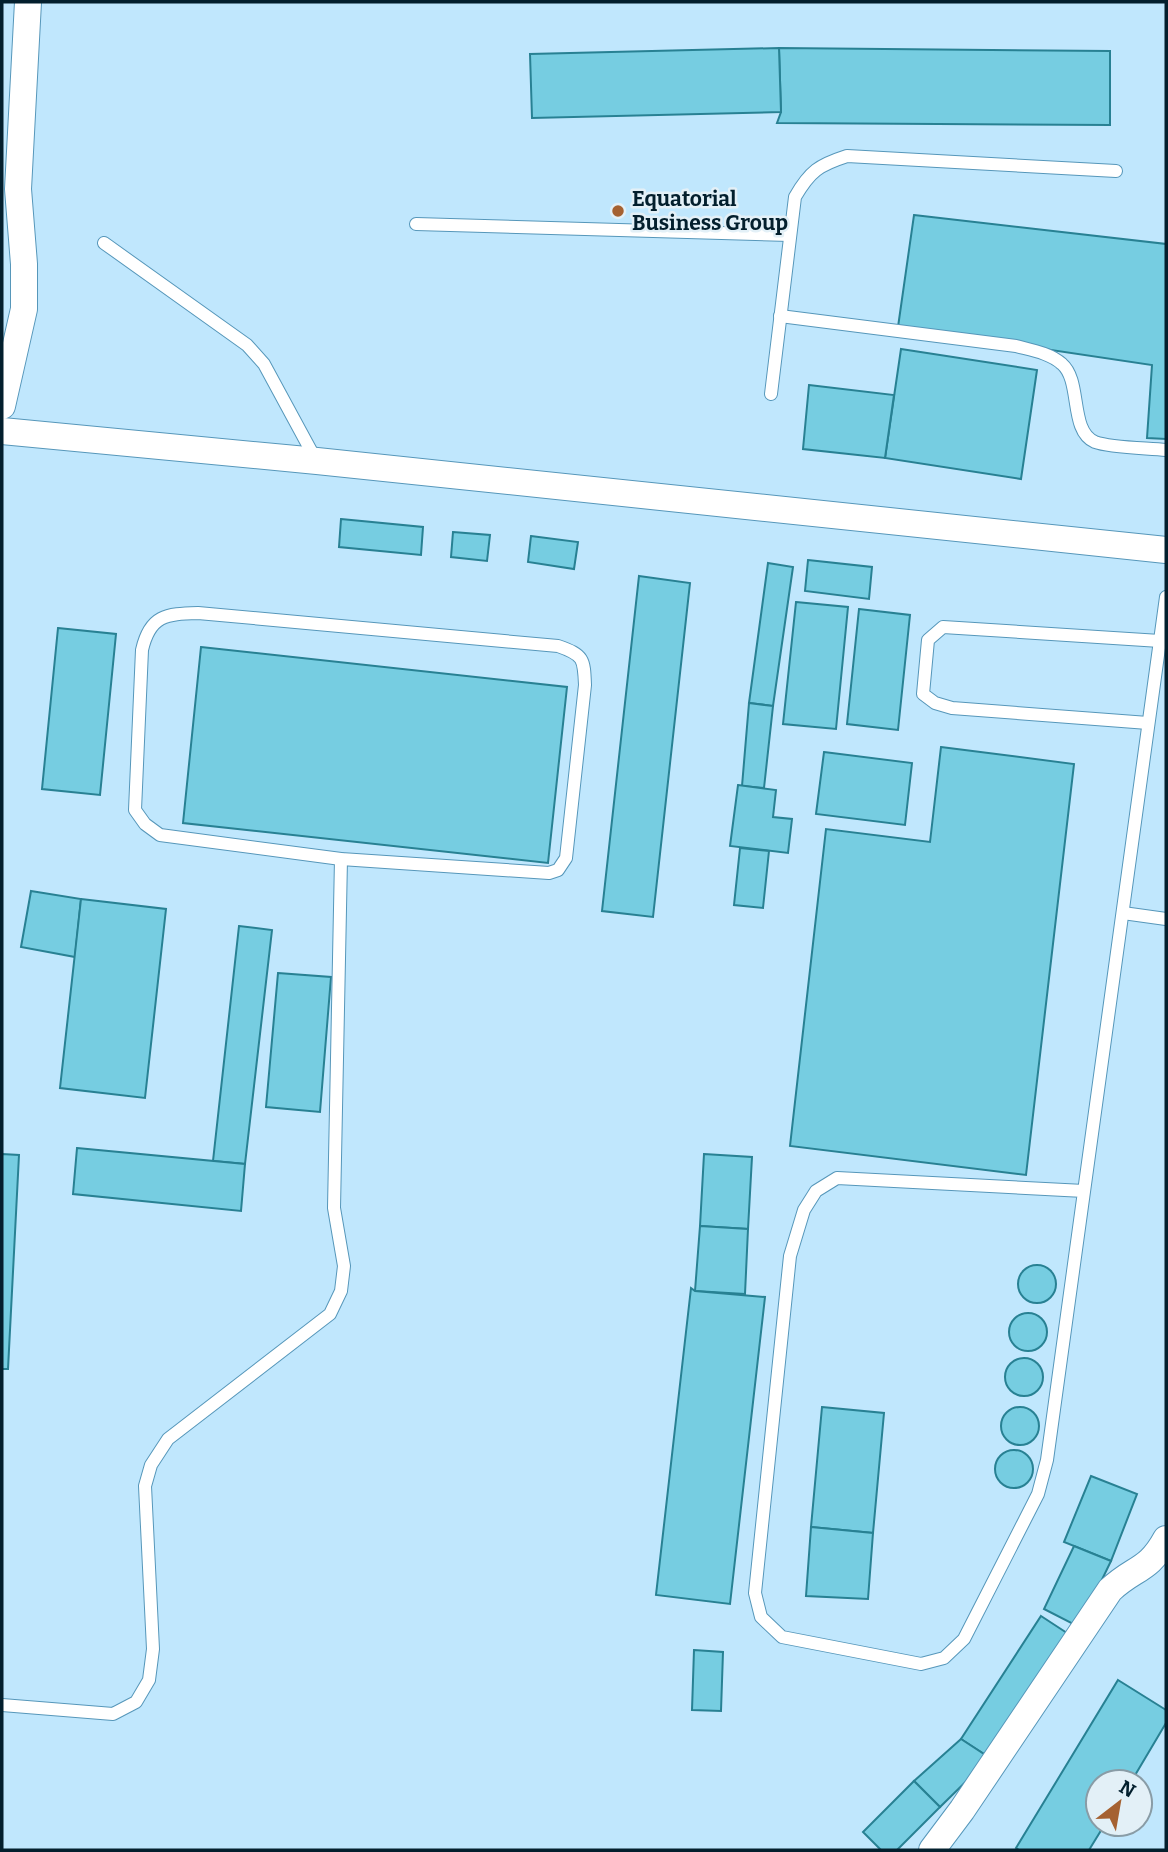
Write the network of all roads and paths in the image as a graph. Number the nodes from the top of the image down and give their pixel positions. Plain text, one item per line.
1 (28, 2) edge
2 (1116, 171) dead end
3 (10, 188) edge
4 (416, 224) dead end
5 (790, 236) junction
6 (104, 243) dead end
7 (780, 316) junction
8 (771, 394) dead end
9 (2, 406) edge
10 (2, 431) edge
11 (1166, 450) edge
12 (317, 461) junction
13 (1166, 550) edge
14 (1166, 597) edge
15 (1160, 641) junction
16 (1148, 723) junction
17 (341, 859) junction
18 (1123, 913) junction
19 (1166, 919) edge
20 (1084, 1191) junction
21 (1166, 1539) edge
22 (2, 1705) edge
23 (932, 1850) edge

1 - 3 street
2 - 5 lane
3 - 9 street
4 - 5 lane
5 - 7 lane
6 - 12 lane
7 - 8 lane
7 - 11 lane
10 - 12 street
12 - 13 street
14 - 15 lane
15 - 16 lane
15 - 16 lane
16 - 18 lane
17 - 17 lane
17 - 22 lane
18 - 19 lane
18 - 20 lane
20 - 20 lane
21 - 23 street

